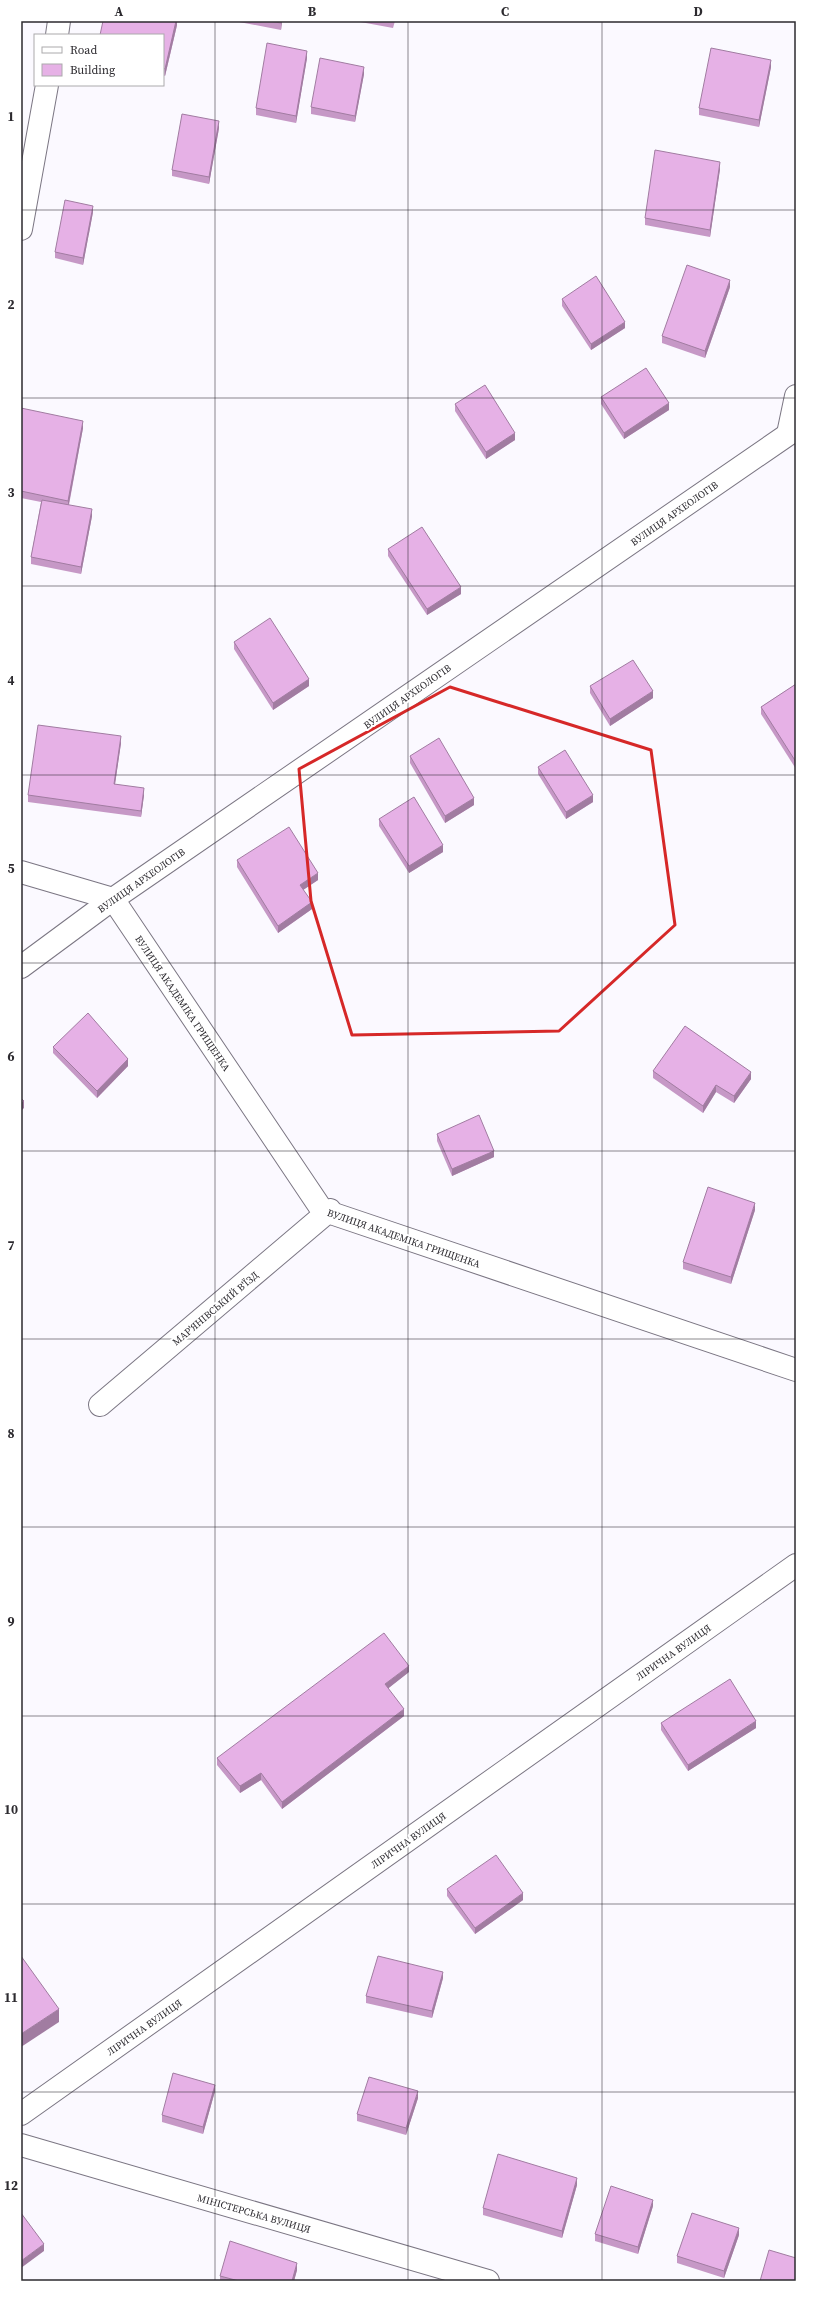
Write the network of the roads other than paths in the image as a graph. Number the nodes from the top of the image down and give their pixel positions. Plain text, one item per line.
1 (59, 21) edge
2 (57, 34) edge
3 (47, 86) edge
4 (21, 229) edge
5 (796, 396) edge
6 (792, 432) edge
7 (21, 872) edge
8 (113, 899) junction
9 (21, 967) edge
10 (329, 1211) junction
11 (796, 1370) edge
12 (100, 1405) dead end
13 (796, 1565) edge
14 (21, 2114) edge
15 (21, 2145) edge
16 (488, 2281) edge

1 - 2 street
3 - 4 street
5 - 6 street
6 - 8 street, ВУЛИЦЯ АРХЕОЛОГІВ
7 - 8 street
8 - 9 street, ВУЛИЦЯ АРХЕОЛОГІВ
8 - 10 street, ВУЛИЦЯ АКАДЕМІКА ГРИЩЕНКА
10 - 11 street, ВУЛИЦЯ АКАДЕМІКА ГРИЩЕНКА
10 - 12 street, МАР'ЯНІВСЬКИЙ В'ЇЗД
13 - 14 street, ЛІРИЧНА ВУЛИЦЯ
15 - 16 street, МІНІСТЕРСЬКА ВУЛИЦЯ

